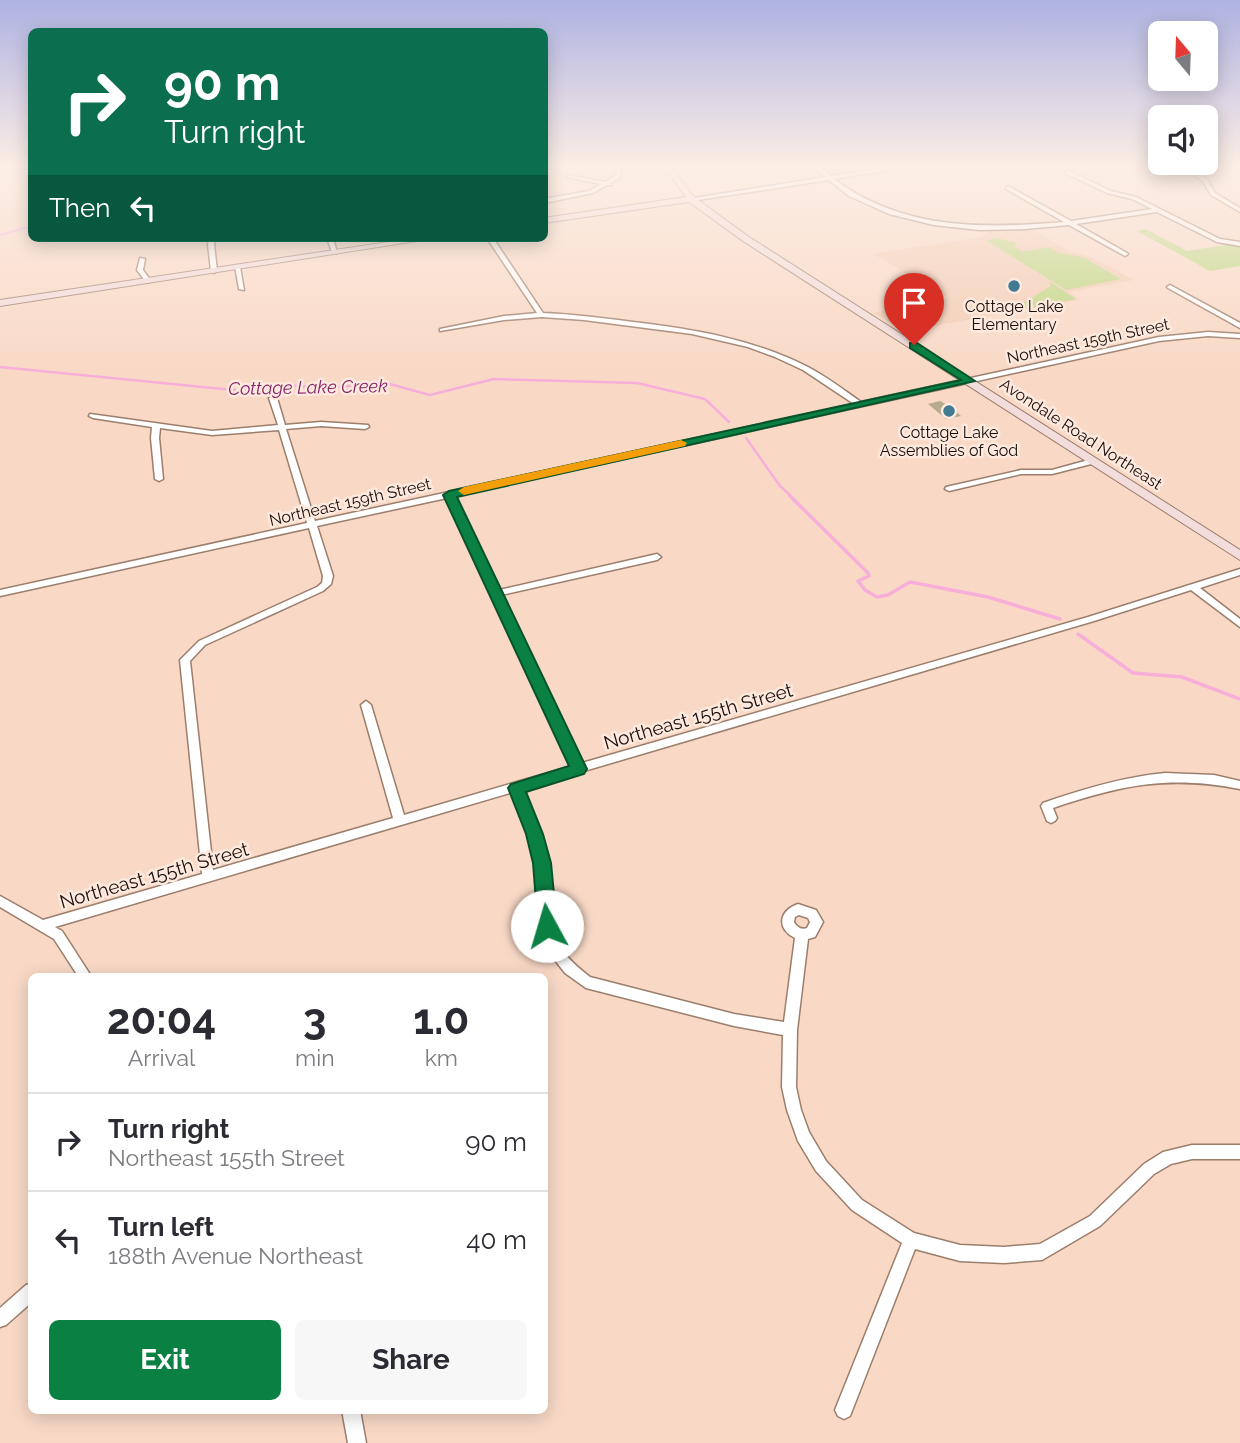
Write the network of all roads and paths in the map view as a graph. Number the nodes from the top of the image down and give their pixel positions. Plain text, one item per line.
1 (740, 234) edge
2 (1091, 234) edge
3 (1210, 234) edge
4 (212, 242) edge
5 (331, 242) edge
6 (406, 242) edge
7 (493, 242) edge
8 (1240, 244) edge
9 (335, 253) junction
10 (1125, 254) dead end
11 (142, 259) dead end
12 (237, 267) junction
13 (214, 271) junction
14 (148, 281) junction
15 (1170, 287) dead end
16 (242, 289) dead end
17 (0, 303) edge
18 (541, 315) junction
19 (1240, 326) edge
20 (442, 330) dead end
21 (1240, 336) edge
22 (970, 381) junction
23 (273, 398) dead end
24 (861, 405) junction
25 (93, 416) dead end
26 (156, 426) junction
27 (281, 427) junction
28 (365, 427) dead end
29 (1092, 461) junction
30 (159, 479) dead end
31 (949, 489) dead end
32 (449, 495) junction
33 (312, 526) junction
34 (1240, 556) edge
35 (657, 557) dead end
36 (1240, 572) edge
37 (1194, 588) junction
38 (0, 593) edge
39 (498, 593) junction
40 (1240, 624) edge
41 (366, 705) dead end
42 (579, 769) junction
43 (1240, 785) edge
44 (517, 788) junction
45 (1051, 818) dead end
46 (400, 821) junction
47 (208, 878) junction
48 (0, 901) edge
49 (43, 925) junction
50 (802, 935) dead end
51 (83, 973) edge
52 (790, 1030) junction
53 (1240, 1152) edge
54 (911, 1240) junction
55 (28, 1295) edge
56 (0, 1320) edge
57 (844, 1410) dead end
58 (352, 1414) edge
59 (357, 1443) edge

1 - 22 main road, Avondale Road Northeast
2 - 10 street
3 - 8 street
4 - 13 street
5 - 9 street
6 - 9 main road
7 - 18 street
9 - 12 main road
11 - 14 street
12 - 13 main road
12 - 16 street
13 - 14 main road
14 - 17 main road
15 - 19 street
18 - 20 street
18 - 24 street
21 - 22 street, Northeast 159th Street
22 - 24 street, Northeast 159th Street
22 - 29 main road, Avondale Road Northeast
23 - 27 street
24 - 32 street, Northeast 159th Street
25 - 26 street
26 - 27 street
26 - 30 street
27 - 28 street
27 - 33 street
29 - 31 street
29 - 34 main road, Avondale Road Northeast
32 - 33 street, Northeast 159th Street
32 - 39 street
33 - 38 street, Northeast 159th Street
33 - 47 street
35 - 39 street
36 - 37 street, Northeast 155th Street
37 - 40 street
37 - 42 street, Northeast 155th Street
39 - 42 street
41 - 46 street
42 - 44 street, Northeast 155th Street
43 - 45 street
44 - 46 street, Northeast 155th Street
44 - 52 street
46 - 47 street, Northeast 155th Street
47 - 49 street, Northeast 155th Street
48 - 49 street
49 - 51 street
50 - 52 street
52 - 54 street
53 - 54 street
54 - 57 street
55 - 56 street
58 - 59 street

